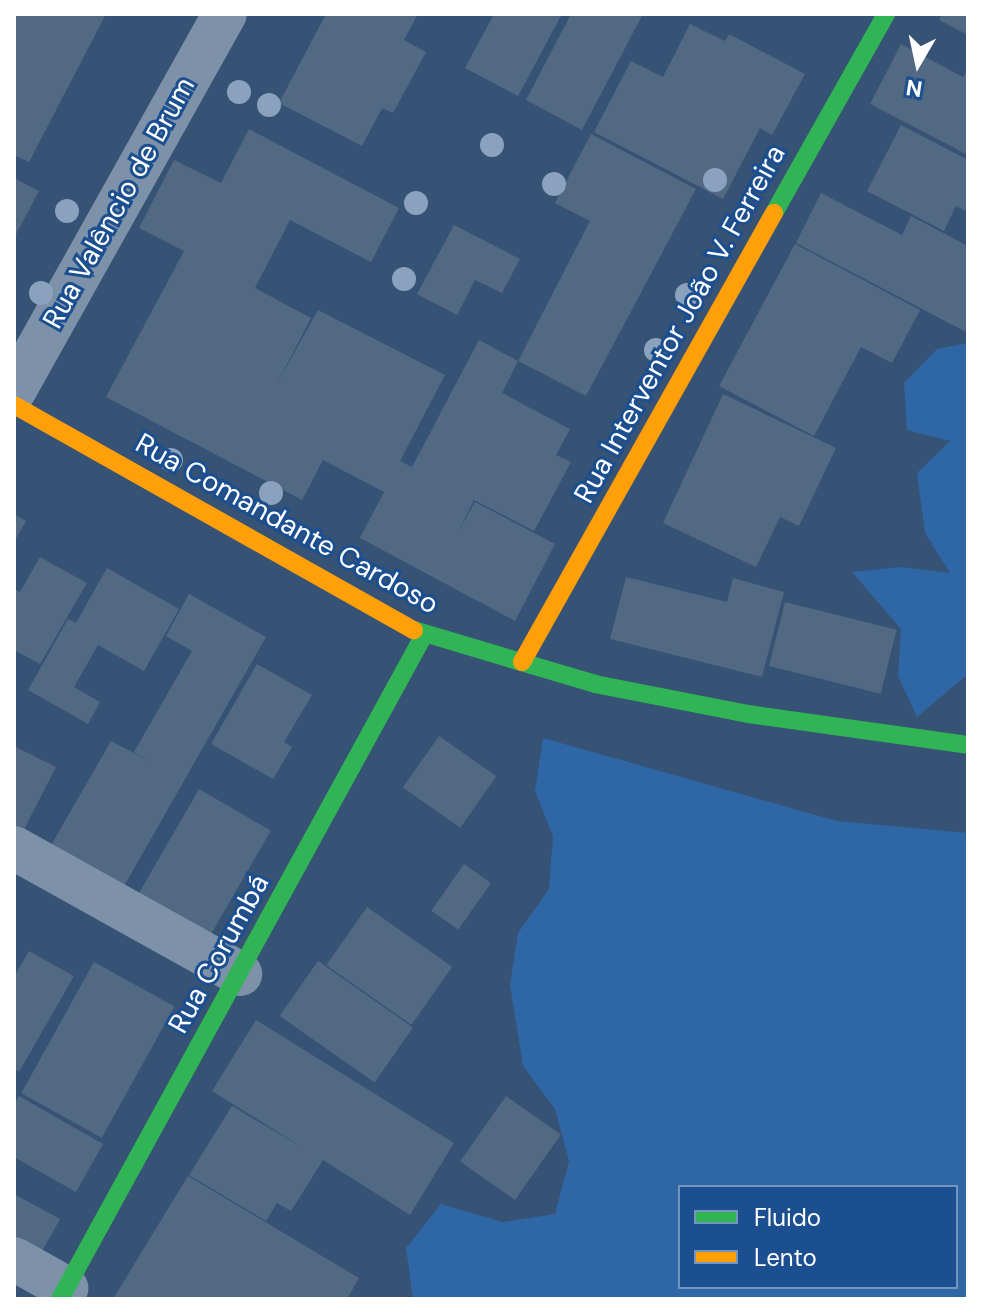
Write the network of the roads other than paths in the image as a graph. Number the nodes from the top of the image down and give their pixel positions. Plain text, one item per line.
1 (225, 14) edge
2 (881, 16) edge
3 (14, 391) edge
4 (14, 405) edge
5 (424, 635) junction
6 (522, 662) junction
7 (968, 745) edge
8 (14, 848) edge
9 (240, 974) junction
10 (14, 1259) edge
11 (63, 1294) edge

1 - 3 street, Rua Valêncio de Brum
2 - 6 street, Rua Interventor João V. Ferreira
4 - 5 street, Rua Comandante Cardoso
5 - 6 street, Rua Comandante Cardoso
5 - 9 street, Rua Corumbá
6 - 7 street, Rua Comandante Cardoso
8 - 9 street
9 - 11 street, Rua Corumbá
10 - 11 street

